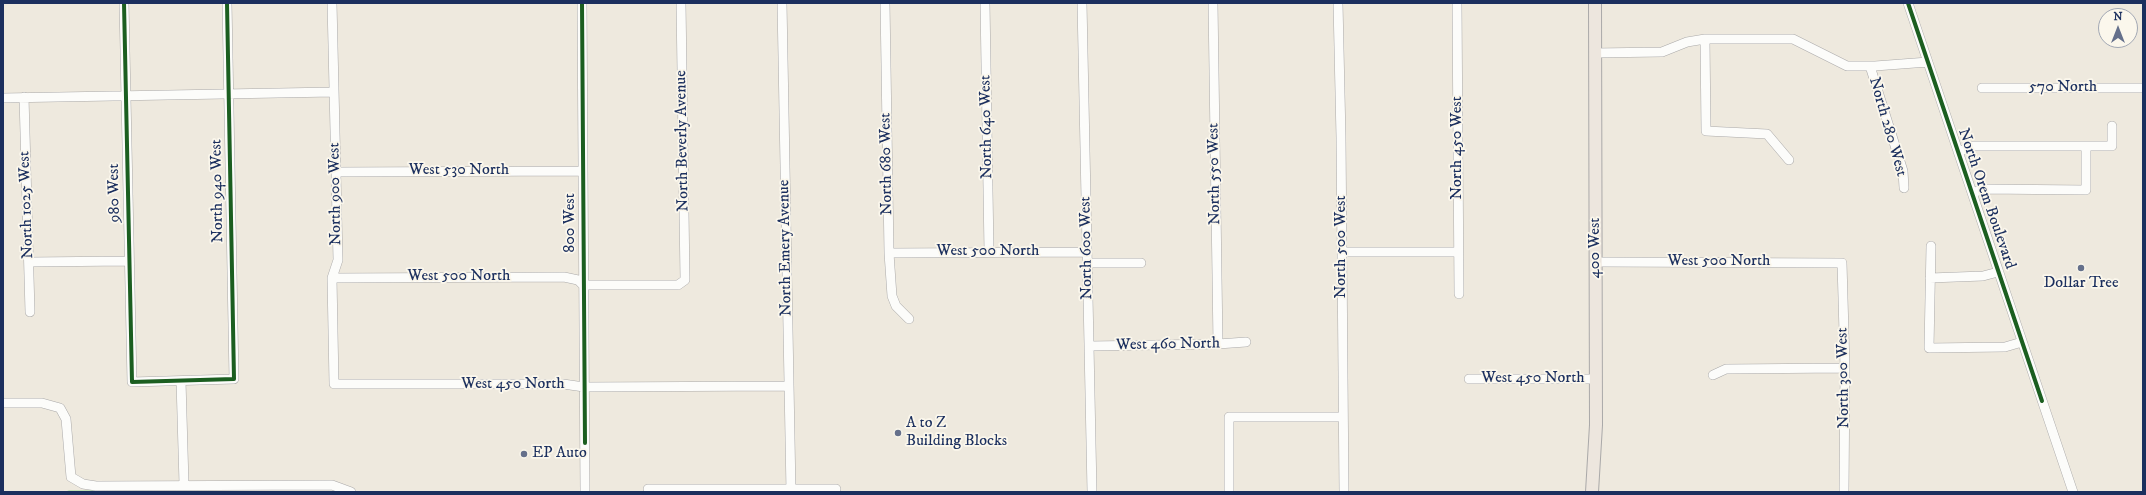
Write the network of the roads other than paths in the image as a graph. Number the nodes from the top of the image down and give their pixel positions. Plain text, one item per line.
1 (124, 3) edge
2 (227, 3) edge
3 (332, 3) edge
4 (582, 3) edge
5 (681, 3) edge
6 (782, 3) edge
7 (885, 3) edge
8 (985, 3) edge
9 (1082, 3) edge
10 (1213, 3) edge
11 (1338, 3) edge
12 (1457, 3) edge
13 (1595, 3) edge
14 (1908, 3) edge
15 (1705, 39) junction
16 (1595, 53) junction
17 (1928, 62) junction
18 (1870, 66) junction
19 (1982, 88) dead end
20 (2143, 88) edge
21 (334, 92) junction
22 (125, 94) junction
23 (229, 94) junction
24 (24, 97) junction
25 (3, 98) edge
26 (2112, 126) dead end
27 (2086, 146) junction
28 (1958, 152) junction
29 (1789, 160) dead end
30 (583, 171) junction
31 (336, 172) junction
32 (1904, 188) dead end
33 (1973, 193) junction
34 (1931, 246) dead end
35 (989, 252) junction
36 (1087, 252) junction
37 (1342, 252) junction
38 (1458, 252) junction
39 (889, 253) junction
40 (129, 261) junction
41 (29, 262) junction
42 (1596, 262) junction
43 (1087, 263) junction
44 (1141, 263) dead end
45 (1842, 263) joint
46 (1998, 272) junction
47 (332, 278) junction
48 (1930, 278) junction
49 (583, 285) junction
50 (1459, 294) dead end
51 (30, 312) dead end
52 (909, 319) dead end
53 (1246, 342) dead end
54 (2022, 342) junction
55 (1218, 344) junction
56 (1090, 346) junction
57 (1845, 368) junction
58 (1713, 375) dead end
59 (1469, 379) dead end
60 (1596, 379) junction
61 (181, 381) junction
62 (334, 384) joint
63 (584, 386) junction
64 (788, 386) junction
65 (3, 403) edge
66 (1343, 417) junction
67 (184, 484) junction
68 (648, 489) dead end
69 (836, 489) dead end
70 (791, 490) edge
71 (351, 492) edge
72 (585, 492) edge
73 (1092, 492) edge
74 (1229, 492) edge
75 (1344, 492) edge
76 (1592, 492) edge
77 (1844, 492) edge
78 (2073, 492) edge

1 - 22 street, 980 West
2 - 23 street, North 940 West
3 - 21 street, North 900 West
4 - 30 street, 800 West
5 - 49 street, North Beverly Avenue
6 - 64 street, North Emery Avenue
7 - 39 street, North 680 West
8 - 35 street, North 640 West
9 - 36 street, North 600 West
10 - 55 street, North 550 West
11 - 37 street, North 500 West
12 - 38 street, North 450 West
13 - 16 main road, 400 West
14 - 17 street, North Orem Boulevard
15 - 16 street
15 - 18 street
15 - 29 street
16 - 42 main road, 400 West
17 - 18 street
17 - 28 street, North Orem Boulevard
18 - 32 street, North 280 West
19 - 20 street, 570 North
21 - 23 street
21 - 31 street, North 900 West
22 - 23 street
22 - 24 street
22 - 40 street, 980 West
23 - 61 street, North 940 West
24 - 25 street
24 - 41 street, North 1025 West
26 - 27 street
27 - 28 street
27 - 33 street
28 - 33 street, North Orem Boulevard
30 - 31 street, West 530 North
30 - 49 street, 800 West
31 - 47 street, North 900 West
33 - 46 street, North Orem Boulevard
34 - 48 street
35 - 36 street, West 500 North
35 - 39 street, West 500 North
36 - 43 street, North 600 West
37 - 38 street
37 - 66 street, North 500 West
38 - 50 street, North 450 West
39 - 52 street, North 680 West
40 - 41 street
40 - 61 street, 980 West
41 - 51 street, North 1025 West
42 - 45 street, West 500 North
42 - 60 main road, 400 West
43 - 44 street
43 - 56 street, North 600 West
45 - 57 street, North 300 West
46 - 48 street
46 - 54 street, North Orem Boulevard
47 - 49 street, West 500 North
47 - 62 street, North 900 West
48 - 54 street
49 - 63 street, 800 West
53 - 55 street, West 460 North
54 - 78 street, North Orem Boulevard
55 - 56 street, West 460 North
56 - 73 street, North 600 West
57 - 58 street
57 - 77 street, North 300 West
59 - 60 street, West 450 North
60 - 76 main road, 400 West
61 - 67 street
62 - 63 street, West 450 North
63 - 64 street, West 450 North
63 - 72 street, 800 West
64 - 70 street, North Emery Avenue
65 - 67 street
66 - 74 street
66 - 75 street, North 500 West
67 - 71 street
68 - 70 street
69 - 70 street

